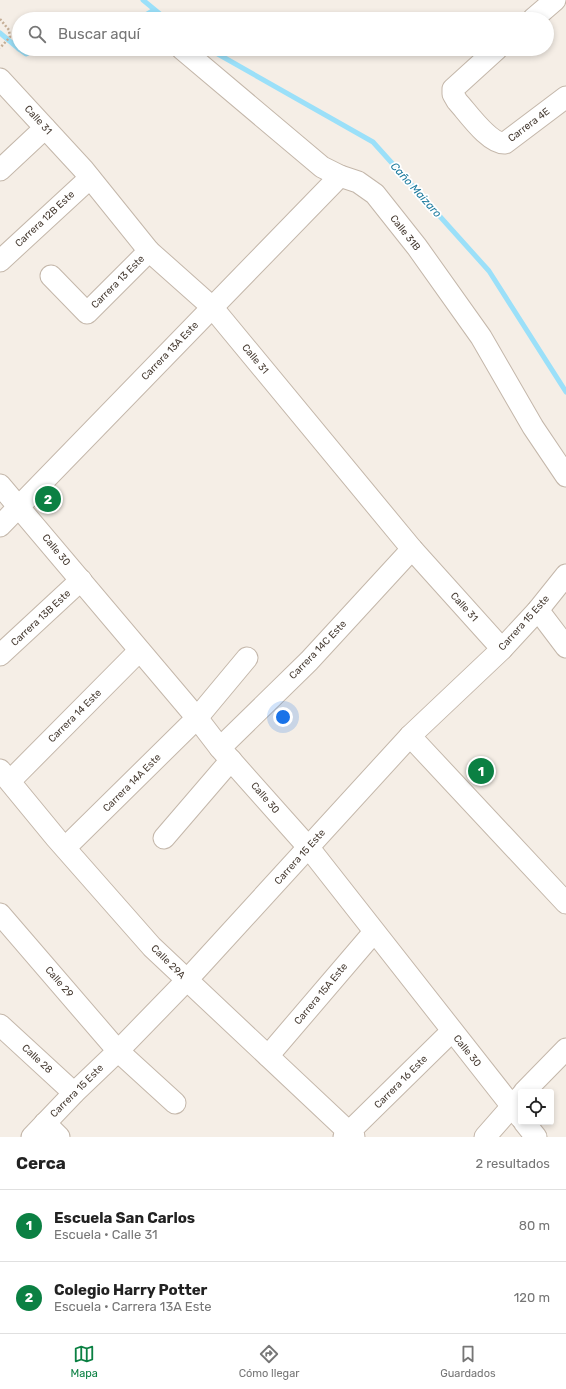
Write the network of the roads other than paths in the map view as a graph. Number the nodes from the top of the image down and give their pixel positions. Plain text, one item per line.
1 (555, 0) edge
2 (541, 12) edge
3 (190, 56) edge
4 (489, 56) edge
5 (0, 79) edge
6 (566, 97) edge
7 (45, 128) junction
8 (0, 170) edge
9 (340, 176) junction
10 (90, 178) junction
11 (149, 250) junction
12 (0, 261) edge
13 (51, 276) dead end
14 (212, 307) junction
15 (566, 476) edge
16 (0, 485) edge
17 (19, 507) junction
18 (0, 526) edge
19 (412, 549) junction
20 (566, 575) edge
21 (81, 580) junction
22 (538, 610) junction
23 (566, 647) edge
24 (502, 648) junction
25 (139, 651) junction
26 (0, 655) edge
27 (247, 658) dead end
28 (198, 718) junction
29 (410, 736) junction
30 (226, 754) junction
31 (5, 776) edge
32 (164, 838) dead end
33 (66, 847) junction
34 (309, 848) junction
35 (566, 903) edge
36 (0, 914) edge
37 (374, 932) junction
38 (186, 981) junction
39 (0, 1025) edge
40 (452, 1031) junction
41 (566, 1049) edge
42 (118, 1051) junction
43 (268, 1056) junction
44 (532, 1089) edge
45 (74, 1093) junction
46 (518, 1101) edge
47 (175, 1103) dead end
48 (518, 1105) edge
49 (526, 1125) edge
50 (46, 1132) edge
51 (349, 1135) edge
52 (485, 1137) edge
53 (536, 1137) edge

1 - 2 street
3 - 9 street, Calle 31B
4 - 6 street, Carrera 4E
5 - 7 street, Calle 31
7 - 8 street
7 - 10 street, Calle 31
9 - 14 street, Carrera 13A Este
9 - 15 street, Calle 31B
10 - 11 street, Calle 31
10 - 12 street, Carrera 12B Este
11 - 13 street, Carrera 13 Este
11 - 14 street, Calle 31
14 - 17 street, Carrera 13A Este
14 - 19 street, Calle 31
16 - 17 street, Calle 30
17 - 18 street, Carrera 13A Este
17 - 21 street, Calle 30
19 - 24 street, Calle 31
19 - 30 street, Carrera 14C Este
20 - 22 street, Carrera 15 Este
21 - 25 street, Calle 30
21 - 26 street, Carrera 13B Este
22 - 23 street
22 - 24 street, Carrera 15 Este
24 - 29 street, Carrera 15 Este
25 - 28 street, Calle 30
25 - 31 street, Carrera 14 Este
27 - 28 street, Carrera 14A Este
28 - 30 street, Calle 30
28 - 33 street, Carrera 14A Este
29 - 34 street, Carrera 15 Este
29 - 35 street
30 - 32 street, Carrera 14C Este
30 - 34 street, Calle 30
31 - 33 street, Calle 29A
33 - 38 street, Calle 29A
34 - 37 street, Calle 30
34 - 38 street, Carrera 15 Este
36 - 42 street, Calle 29
37 - 40 street, Calle 30
37 - 43 street, Carrera 15A Este
38 - 42 street, Carrera 15 Este
38 - 43 street, Calle 29A
39 - 45 street, Calle 28
40 - 46 street, Calle 30
40 - 51 street, Carrera 16 Este
41 - 44 street
42 - 45 street, Carrera 15 Este
42 - 47 street, Calle 29
43 - 51 street, Calle 29A
45 - 50 street, Carrera 15 Este
48 - 52 street
49 - 53 street

